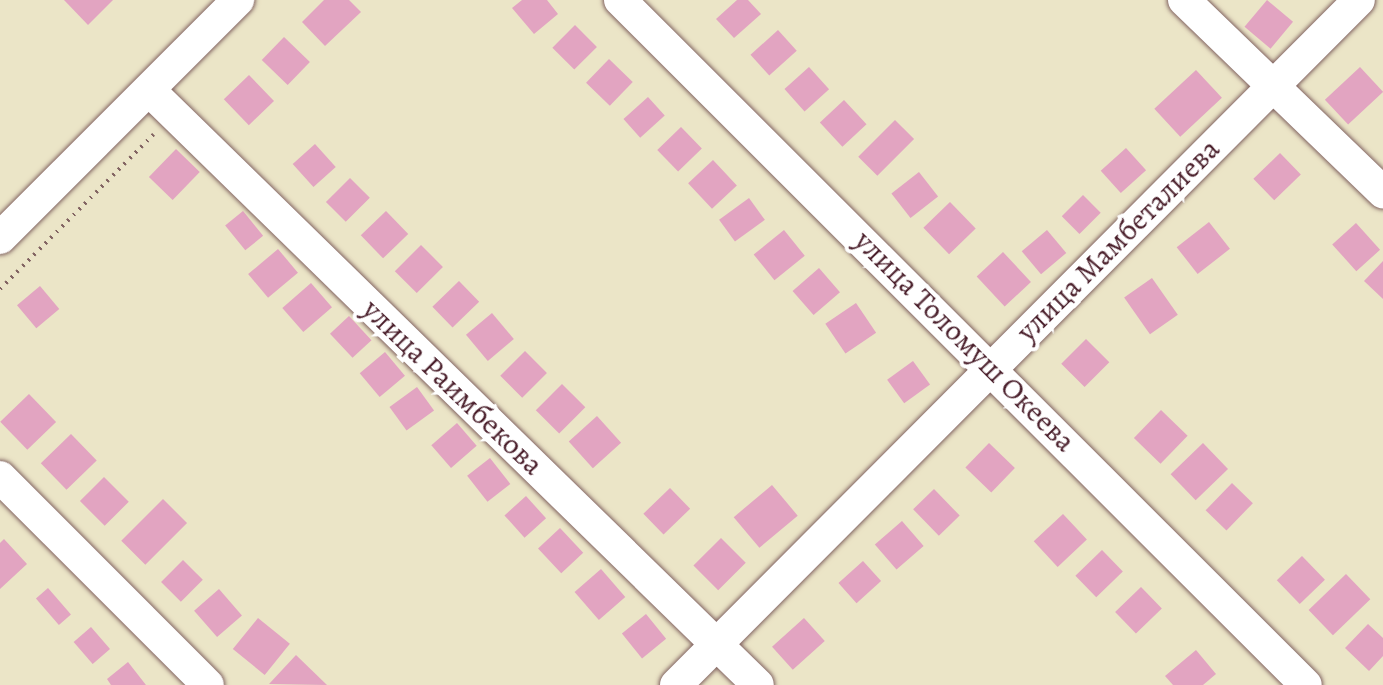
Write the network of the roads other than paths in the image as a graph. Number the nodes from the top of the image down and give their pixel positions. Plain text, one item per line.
1 (238, 0) edge
2 (620, 0) edge
3 (1184, 0) edge
4 (1359, 0) edge
5 (1274, 85) junction
6 (149, 90) junction
7 (1383, 192) edge
8 (0, 238) edge
9 (992, 366) junction
10 (0, 477) edge
11 (717, 645) junction
12 (208, 685) edge
13 (676, 685) edge
14 (758, 685) edge
15 (1306, 685) edge

1 - 6 street
2 - 9 street, улица Толомуш Океева
3 - 5 street
4 - 5 street, улица Мамбеталиева
5 - 7 street
5 - 9 street, улица Мамбеталиева
6 - 8 street
6 - 11 street, улица Раимбекова
9 - 11 street, улица Мамбеталиева
9 - 15 street, улица Толомуш Океева
10 - 12 street
11 - 13 street, улица Мамбеталиева
11 - 14 street, улица Раимбекова

